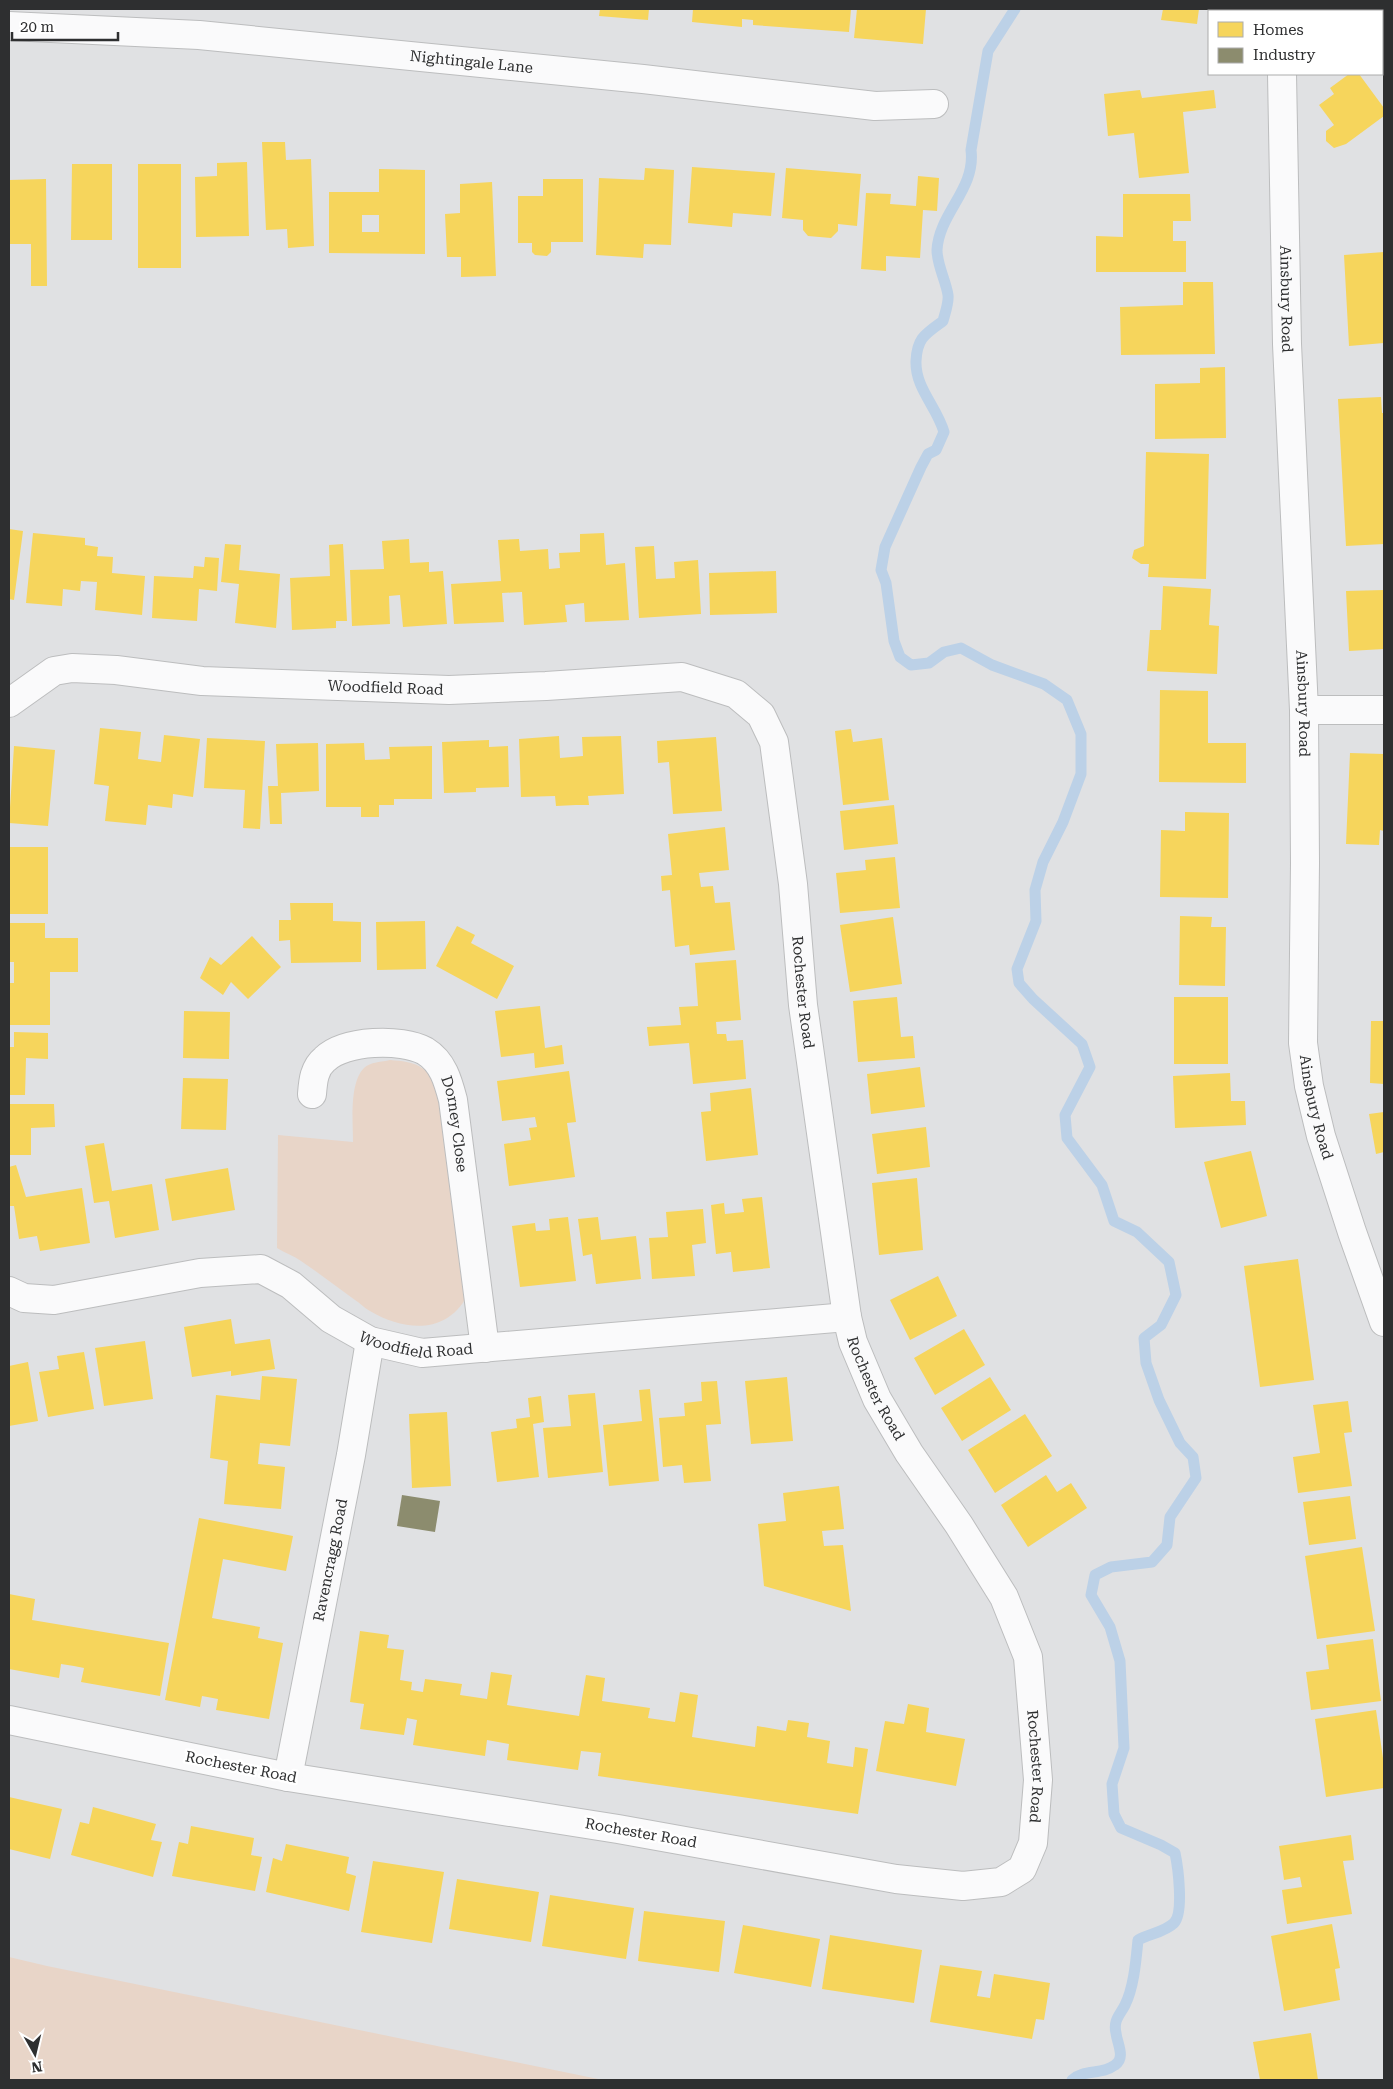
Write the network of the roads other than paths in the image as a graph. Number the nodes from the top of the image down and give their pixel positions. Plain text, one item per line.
1 (9, 26) edge
2 (1282, 75) edge
3 (934, 104) dead end
4 (9, 703) edge
5 (1304, 710) junction
6 (1384, 710) edge
7 (761, 715) joint
8 (312, 1094) dead end
9 (9, 1291) edge
10 (847, 1317) junction
11 (1384, 1322) edge
12 (370, 1341) junction
13 (485, 1348) junction
14 (9, 1720) edge
15 (288, 1777) junction

1 - 3 street, Nightingale Lane
2 - 5 street, Ainsbury Road
4 - 7 street, Woodfield Road
5 - 6 street
5 - 11 street, Ainsbury Road
7 - 10 street, Rochester Road
8 - 13 street, Dorney Close
9 - 12 street, Woodfield Road
10 - 13 street, Woodfield Road
10 - 15 street, Rochester Road
12 - 13 street, Woodfield Road
12 - 15 street, Ravencragg Road
14 - 15 street, Rochester Road

